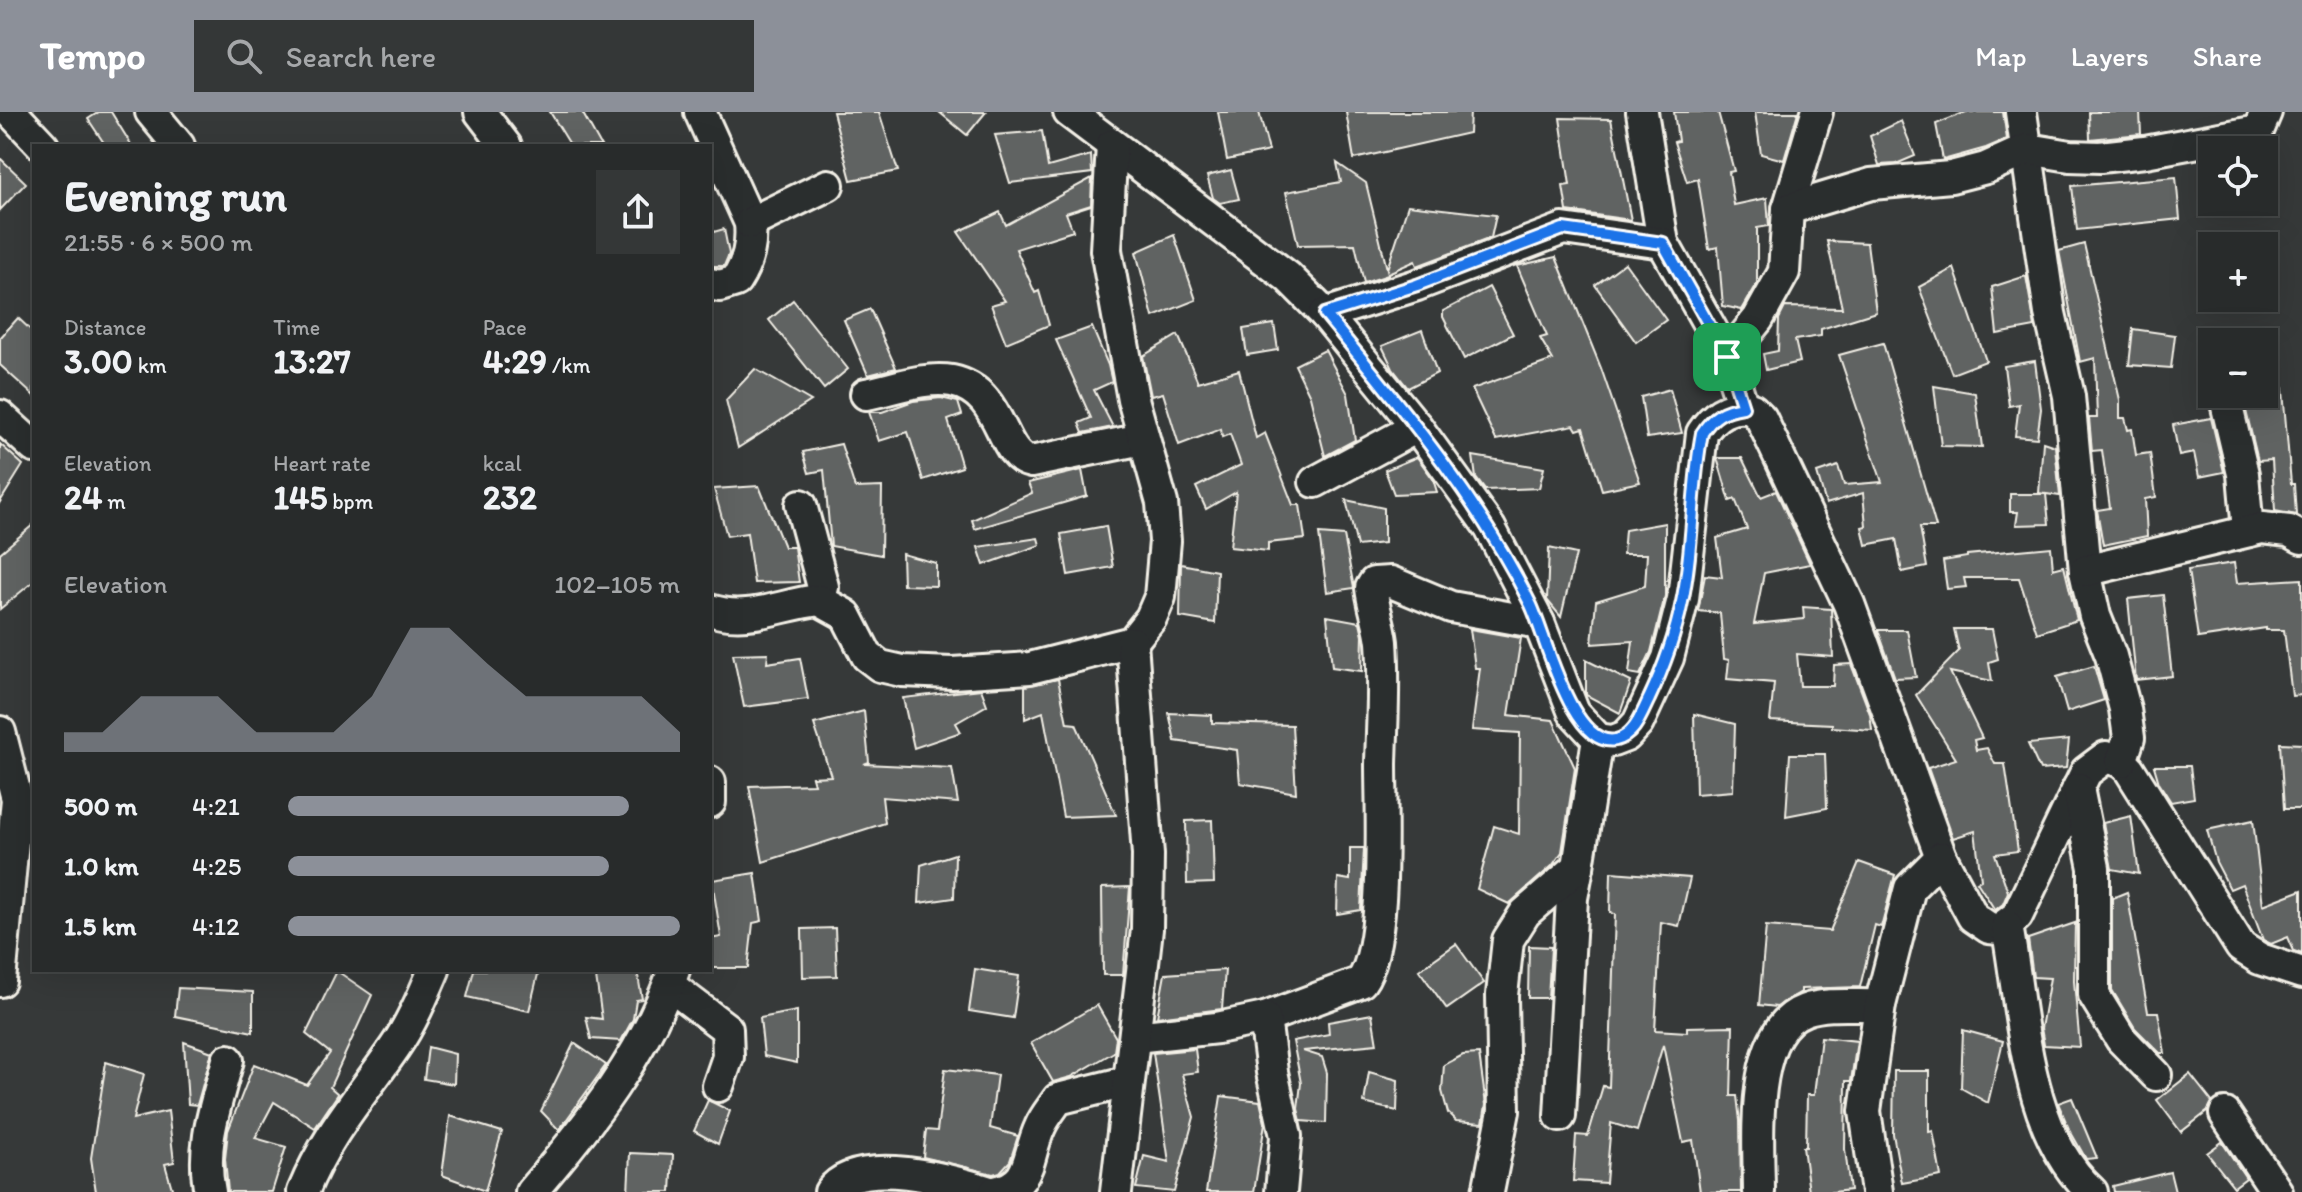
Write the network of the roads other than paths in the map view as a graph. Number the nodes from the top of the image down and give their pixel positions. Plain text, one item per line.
1 (11, 112) edge
2 (151, 112) edge
3 (480, 112) edge
4 (700, 112) edge
5 (1642, 112) edge
6 (1817, 112) edge
7 (2021, 112) edge
8 (2266, 112) edge
9 (1079, 116) edge
10 (41, 144) edge
11 (177, 144) edge
12 (504, 144) edge
13 (1112, 145) junction
14 (2028, 149) junction
15 (828, 185) dead end
16 (1788, 209) junction
17 (750, 223) junction
18 (1663, 243) junction
19 (712, 284) edge
20 (1325, 314) junction
21 (1727, 357) junction
22 (866, 394) dead end
23 (1743, 407) junction
24 (2227, 408) edge
25 (0, 416) edge
26 (1417, 427) junction
27 (1142, 439) junction
28 (32, 445) edge
29 (1315, 482) dead end
30 (801, 505) dead end
31 (2248, 531) junction
32 (2302, 538) edge
33 (2085, 571) junction
34 (819, 600) junction
35 (712, 611) edge
36 (1539, 623) junction
37 (1132, 642) junction
38 (0, 732) edge
39 (1598, 739) junction
40 (2121, 762) junction
41 (2078, 788) junction
42 (1941, 857) junction
43 (1578, 867) junction
44 (2007, 926) junction
45 (433, 972) edge
46 (2302, 973) edge
47 (672, 977) edge
48 (0, 981) edge
49 (1880, 1005) junction
50 (1265, 1018) junction
51 (1135, 1037) junction
52 (228, 1060) dead end
53 (2156, 1075) dead end
54 (1126, 1082) junction
55 (718, 1086) dead end
56 (2225, 1114) dead end
57 (1560, 1116) dead end
58 (1123, 1190) edge
59 (210, 1192) edge
60 (303, 1192) edge
61 (531, 1192) edge
62 (830, 1192) edge
63 (992, 1192) edge
64 (1281, 1192) edge
65 (1488, 1192) edge
66 (1759, 1192) edge
67 (1877, 1192) edge
68 (2092, 1192) edge
69 (2277, 1192) edge

1 - 10 street
2 - 11 street
3 - 12 street
4 - 17 street
5 - 18 street
6 - 16 street
7 - 14 street
8 - 14 street
9 - 13 street
13 - 20 street
13 - 27 street
14 - 16 street
14 - 33 street
15 - 17 street
16 - 21 street
17 - 19 street
18 - 20 street
18 - 21 street
20 - 26 street
21 - 23 street
22 - 27 street
23 - 39 street
23 - 42 street
24 - 31 street
25 - 28 street
26 - 29 street
26 - 36 street
27 - 37 street
30 - 34 street
31 - 32 street
31 - 33 street
33 - 40 street
34 - 35 street
34 - 37 street
36 - 39 street
36 - 50 street
37 - 51 street
38 - 48 street
39 - 43 street
40 - 41 street
40 - 46 street
41 - 44 street
41 - 53 street
42 - 44 street
42 - 49 street
43 - 57 street
43 - 65 street
44 - 68 street
45 - 60 street
47 - 55 street
47 - 61 street
49 - 66 street
49 - 67 street
50 - 51 street
50 - 64 street
51 - 54 street
52 - 59 street
54 - 58 street
54 - 63 street
56 - 69 street
62 - 63 street

